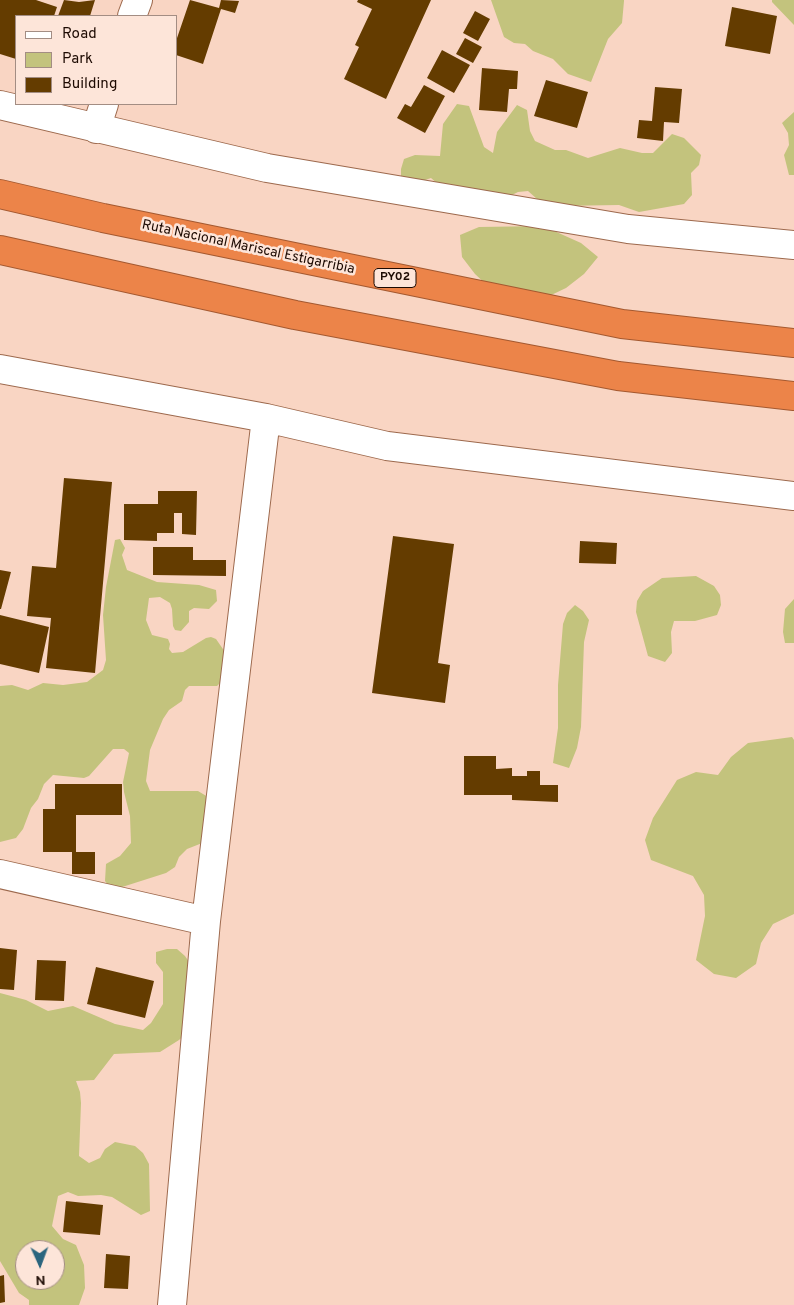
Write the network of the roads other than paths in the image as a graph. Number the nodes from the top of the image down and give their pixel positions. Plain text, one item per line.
1 (138, 0) edge
2 (132, 15) edge
3 (0, 105) edge
4 (104, 105) edge
5 (96, 129) junction
6 (0, 194) edge
7 (794, 245) edge
8 (0, 250) edge
9 (794, 343) edge
10 (0, 368) edge
11 (794, 396) edge
12 (266, 418) junction
13 (794, 496) edge
14 (0, 874) edge
15 (206, 921) junction
16 (172, 1305) edge

1 - 2 street
3 - 5 street
4 - 5 street
5 - 7 street
6 - 9 highway, Ruta Nacional Mariscal Estigarribia / PY02
8 - 11 highway
10 - 12 street
12 - 13 street
12 - 15 street
14 - 15 street
15 - 16 street

